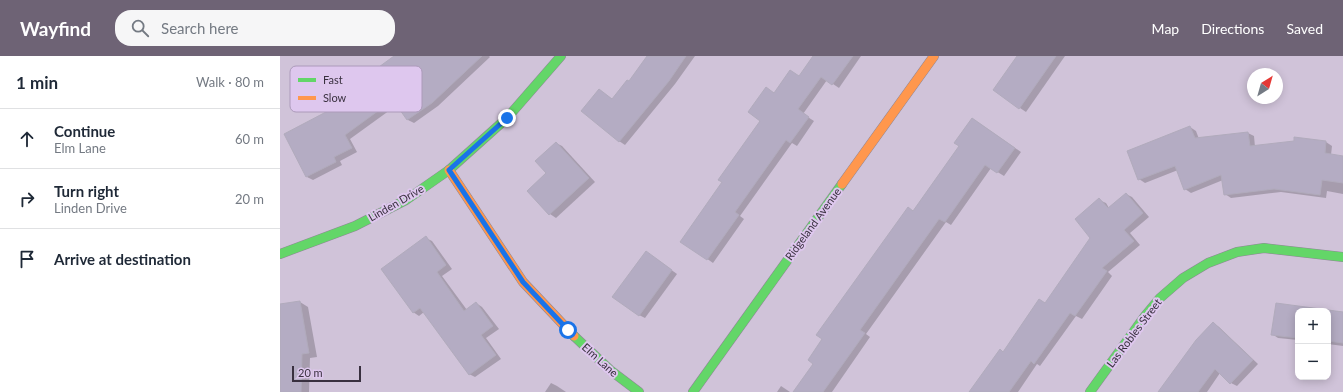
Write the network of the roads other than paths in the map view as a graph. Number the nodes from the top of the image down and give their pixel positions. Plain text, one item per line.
1 (560, 56) edge
2 (934, 56) edge
3 (449, 170) junction
4 (280, 254) edge
5 (1343, 257) edge
6 (640, 392) edge
7 (693, 392) edge
8 (1090, 392) edge

1 - 3 street, Linden Drive
2 - 7 street, Ridgeland Avenue
3 - 4 street, Linden Drive
3 - 6 street, Elm Lane
5 - 8 street, Las Robles Street

